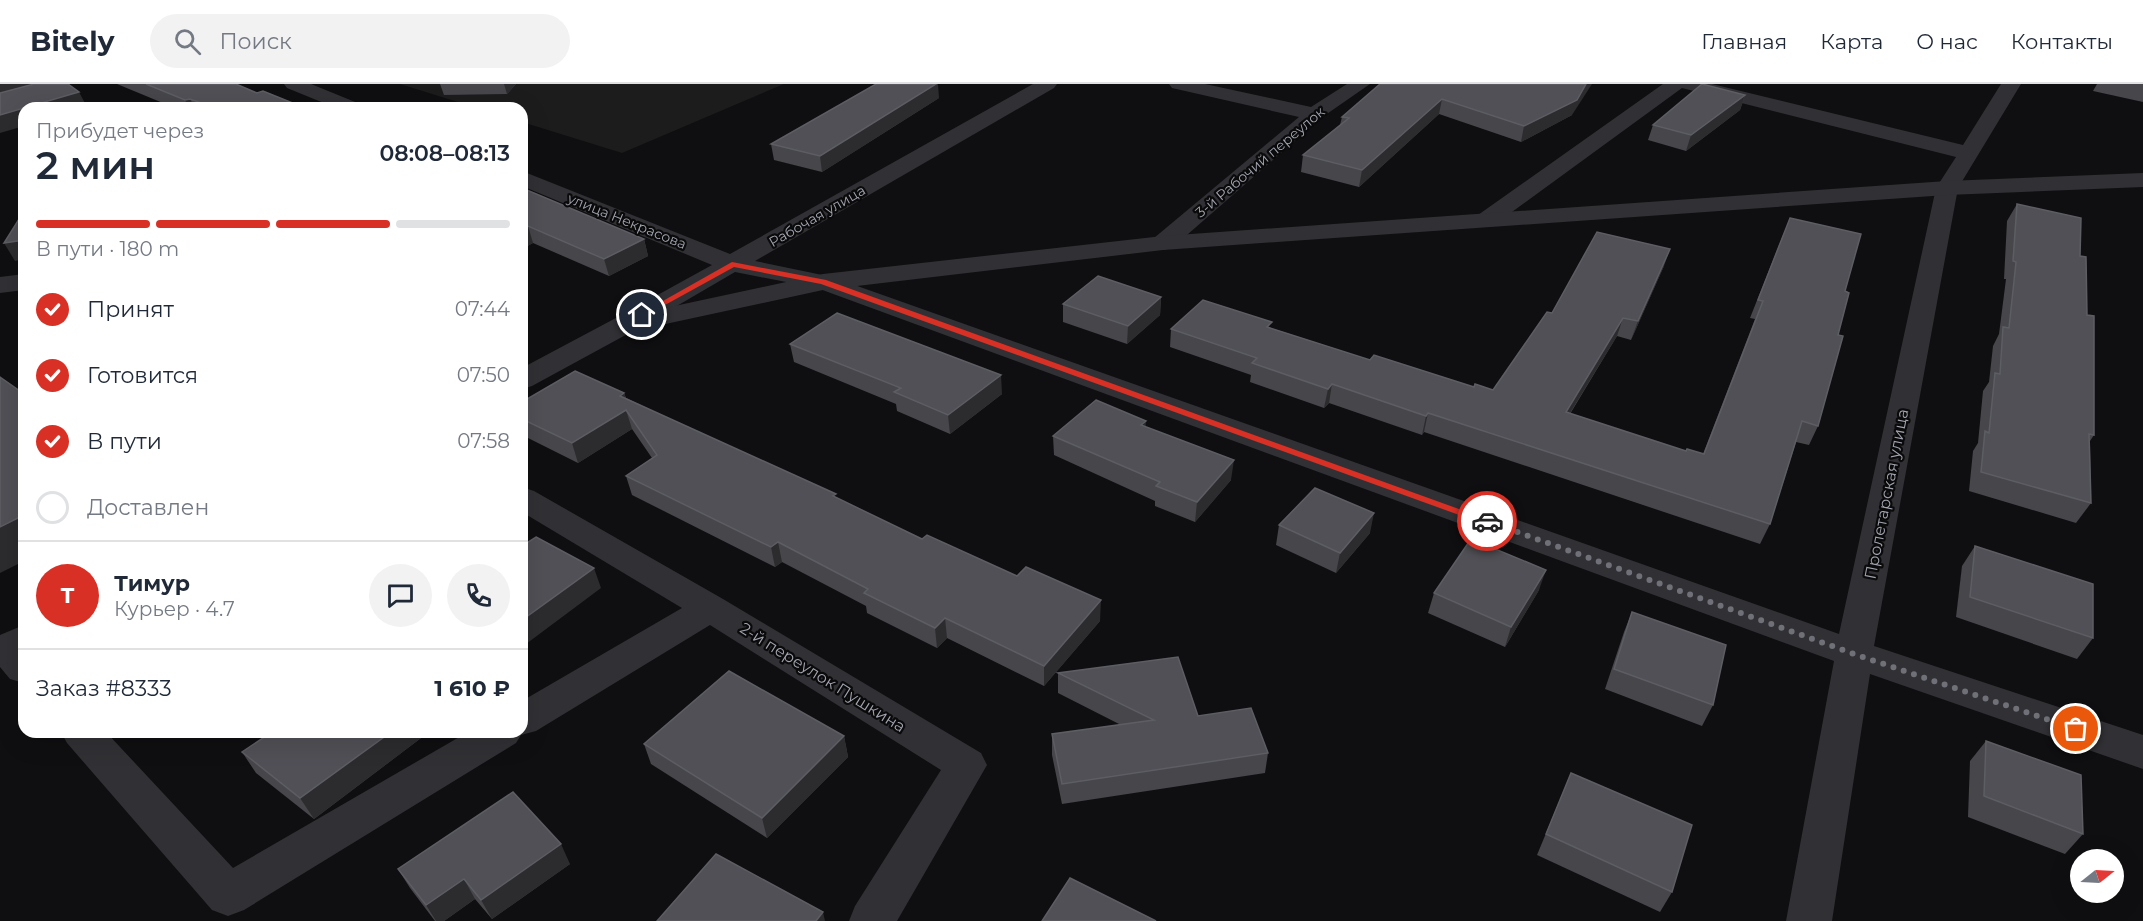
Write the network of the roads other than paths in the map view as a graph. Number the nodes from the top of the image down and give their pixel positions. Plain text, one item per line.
1 (294, 84) edge
2 (1047, 84) edge
3 (1179, 84) edge
4 (1360, 84) edge
5 (1676, 84) edge
6 (1688, 84) edge
7 (2011, 84) edge
8 (338, 102) edge
9 (1314, 114) junction
10 (1967, 153) junction
11 (528, 180) edge
12 (2143, 180) edge
13 (1947, 188) junction
14 (1486, 220) junction
15 (1163, 243) junction
16 (732, 264) junction
17 (823, 282) junction
18 (18, 283) edge
19 (0, 285) edge
20 (624, 325) junction
21 (528, 377) edge
22 (528, 502) edge
23 (710, 608) junction
24 (1854, 654) junction
25 (528, 716) edge
26 (86, 738) edge
27 (492, 738) edge
28 (2143, 752) edge
29 (872, 921) edge
30 (1809, 921) edge

1 - 8 street
2 - 16 street, Рабочая улица
3 - 9 street
4 - 9 street, 3-й Рабочий переулок
5 - 14 street
6 - 10 street
7 - 10 street, Пролетарская улица
9 - 15 street, 3-й Рабочий переулок
10 - 13 street, Пролетарская улица
11 - 16 street, улица Некрасова
12 - 13 street
13 - 14 street
13 - 24 street, Пролетарская улица
14 - 15 street
15 - 17 street
16 - 17 street, улица Некрасова
16 - 20 street, Рабочая улица
17 - 20 street
17 - 24 street
18 - 19 street
20 - 21 street, Рабочая улица
22 - 23 street, 2-й переулок Пушкина
23 - 25 street
23 - 29 street, 2-й переулок Пушкина
24 - 28 street
24 - 30 street, Пролетарская улица
26 - 27 street

